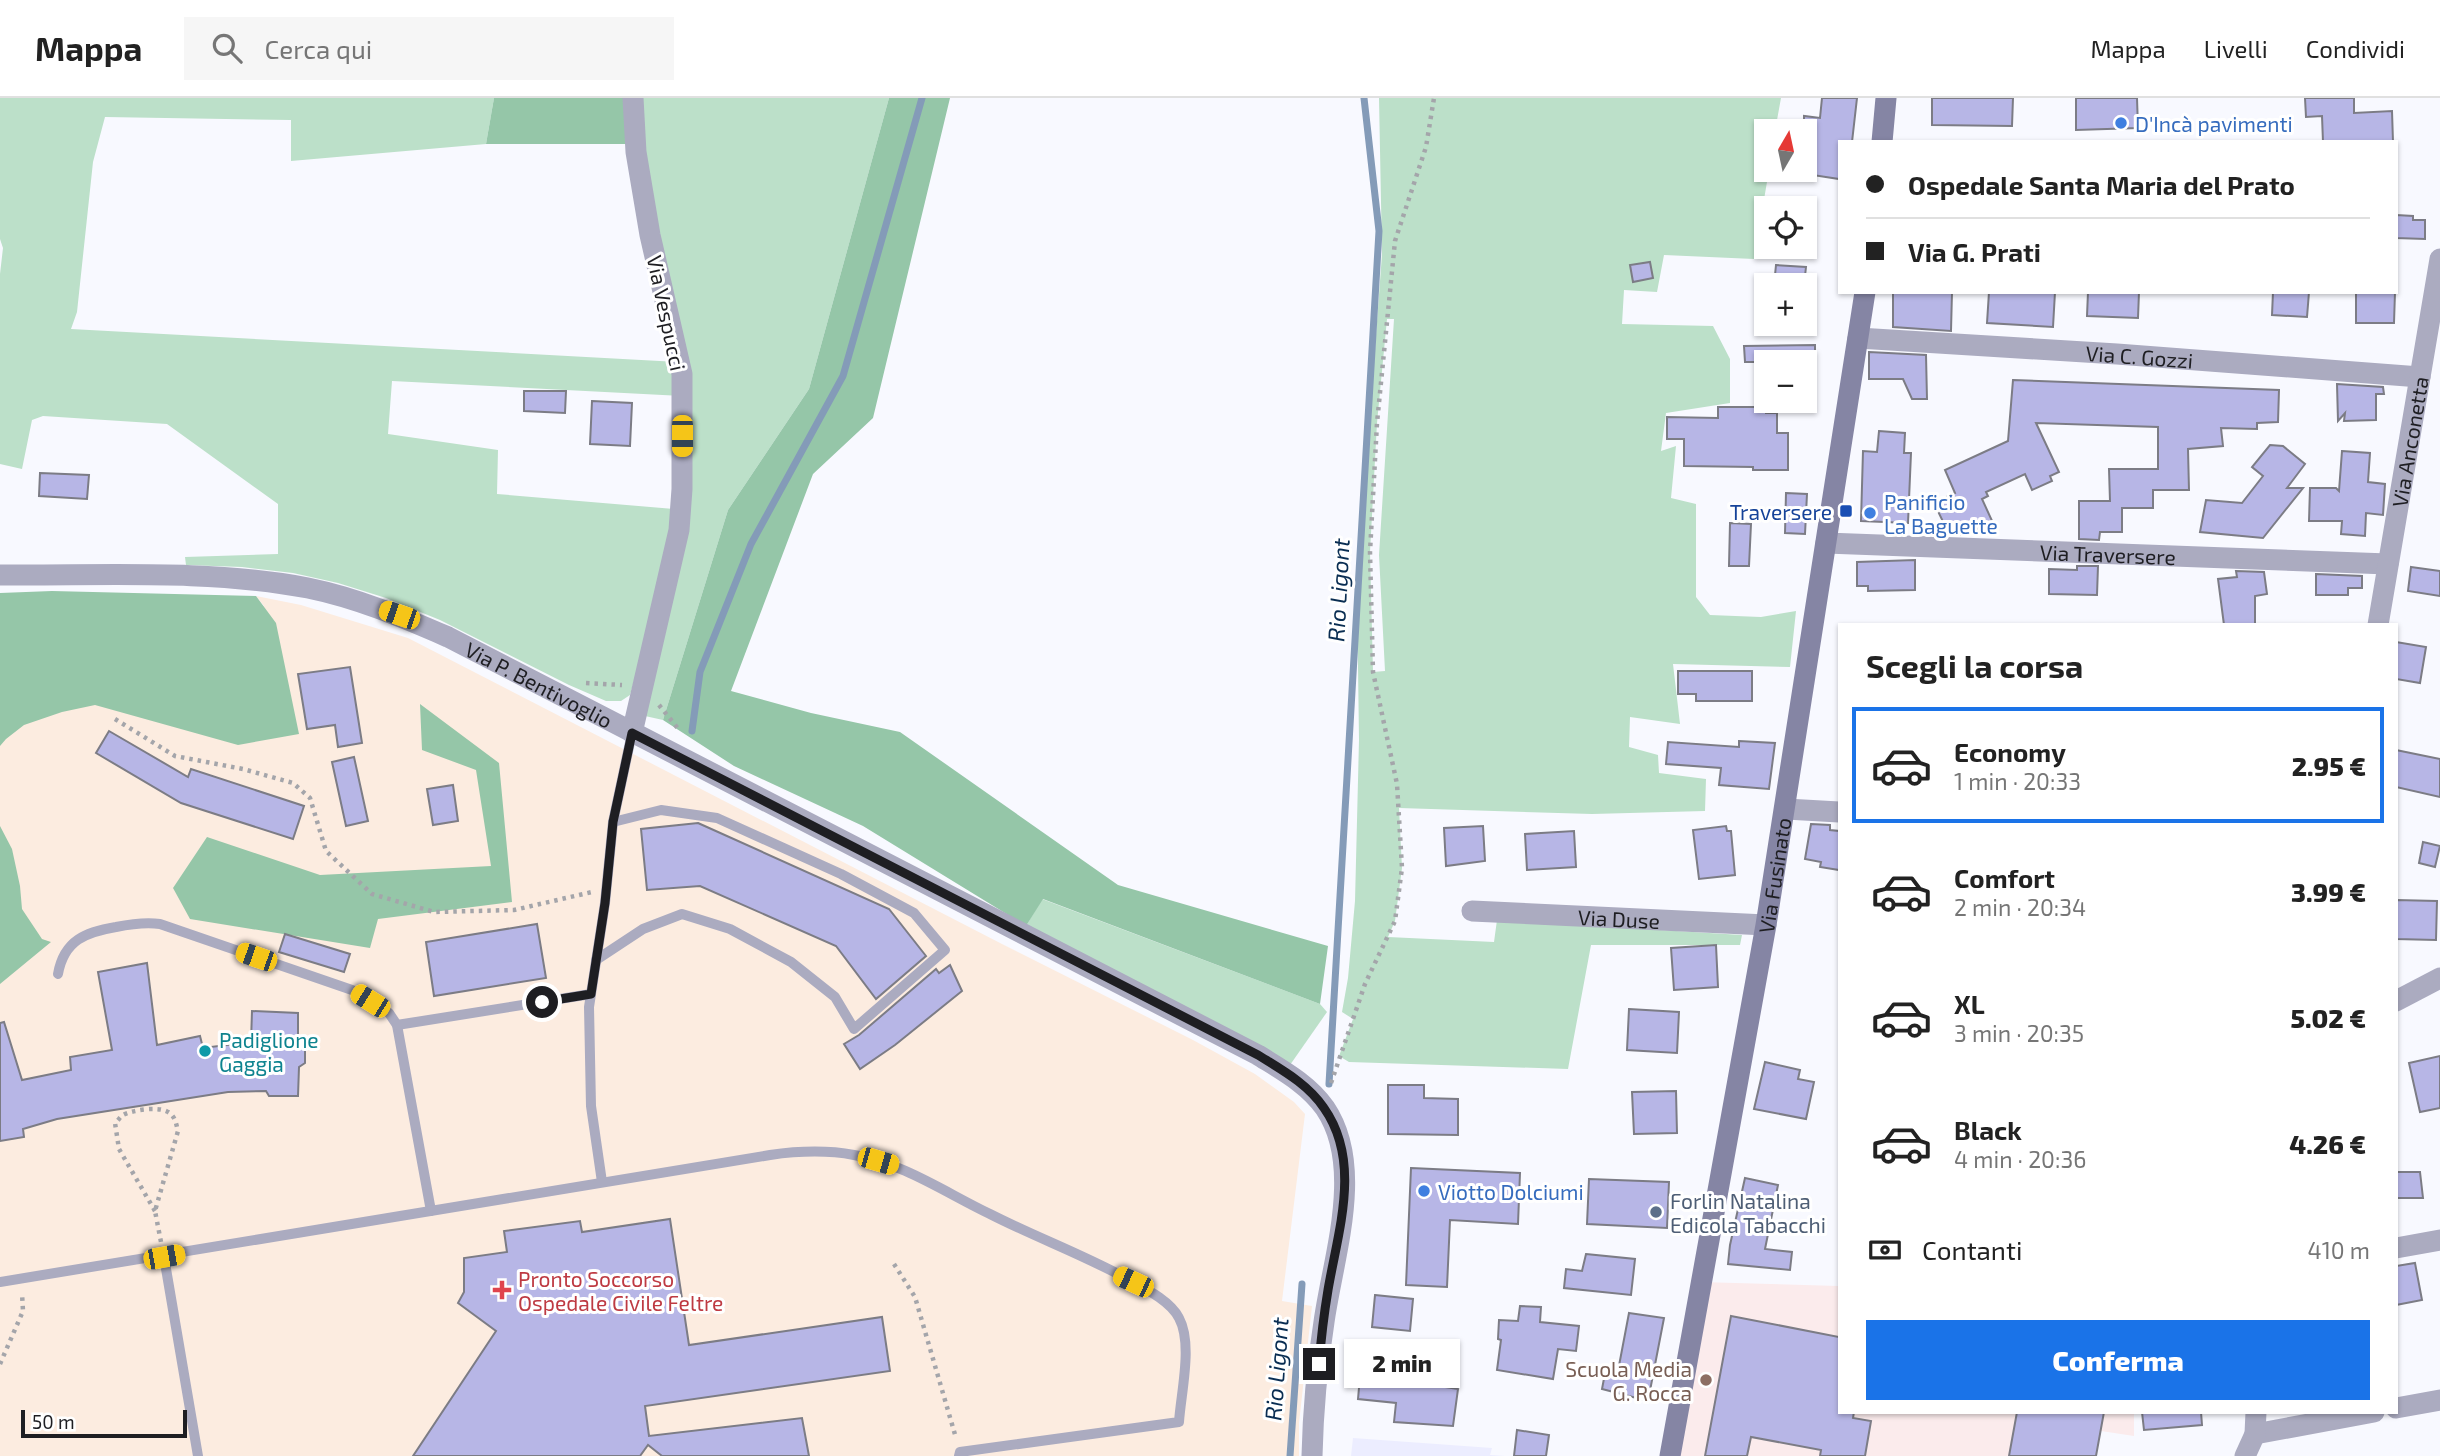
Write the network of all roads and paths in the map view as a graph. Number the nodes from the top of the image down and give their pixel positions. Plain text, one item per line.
1 (633, 98) edge
2 (1434, 98) edge
3 (1886, 98) edge
4 (1882, 140) edge
5 (2440, 263) edge
6 (1865, 294) edge
7 (1858, 338) junction
8 (2420, 377) junction
9 (1826, 543) junction
10 (2389, 564) junction
11 (0, 575) edge
12 (2378, 623) edge
13 (651, 699) dead end
14 (115, 719) dead end
15 (632, 733) junction
16 (683, 735) dead end
17 (1786, 809) junction
18 (1838, 812) edge
19 (613, 822) junction
20 (607, 889) junction
21 (1472, 911) dead end
22 (1766, 925) junction
23 (596, 960) junction
24 (58, 974) dead end
25 (2440, 978) edge
26 (591, 994) junction
27 (2398, 1000) edge
28 (397, 1025) junction
29 (1323, 1078) dead end
30 (602, 1182) junction
31 (155, 1211) junction
32 (431, 1211) junction
33 (2440, 1240) edge
34 (2398, 1248) edge
35 (164, 1257) junction
36 (894, 1264) dead end
37 (16, 1280) junction
38 (0, 1283) edge
39 (0, 1364) edge
40 (2440, 1400) edge
41 (2398, 1408) edge
42 (2256, 1414) edge
43 (2363, 1414) edge
44 (2255, 1434) junction
45 (959, 1454) edge
46 (198, 1456) edge
47 (1312, 1456) edge
48 (1670, 1456) edge
49 (2245, 1456) edge

1 - 15 street, Via Vespucci
2 - 29 path
3 - 4 main road
5 - 8 street, Via Anconetta
6 - 7 main road, Via Fusinato
7 - 8 street, Via C. Gozzi
7 - 9 main road, Via Fusinato
8 - 10 street, Via Anconetta
9 - 10 street, Via Traversere
9 - 17 main road, Via Fusinato
10 - 12 street, Via Anconetta
11 - 15 street, Via P. Bentivoglio
13 - 16 path
14 - 20 path
15 - 19 lane
15 - 47 street, Via P. Bentivoglio
17 - 18 street
17 - 22 main road, Via Fusinato
19 - 20 lane
19 - 23 lane
20 - 23 lane
21 - 22 street, Via Duse
22 - 48 main road, Via Fusinato
23 - 26 lane
24 - 28 lane
25 - 27 street
26 - 28 lane
26 - 30 lane
28 - 32 lane
30 - 32 lane
30 - 45 lane
31 - 31 path
31 - 35 path
32 - 35 lane
33 - 34 street
35 - 37 lane
35 - 46 lane
36 - 45 path
37 - 38 lane
37 - 39 path
40 - 41 street
42 - 44 street
43 - 44 street
44 - 49 street

